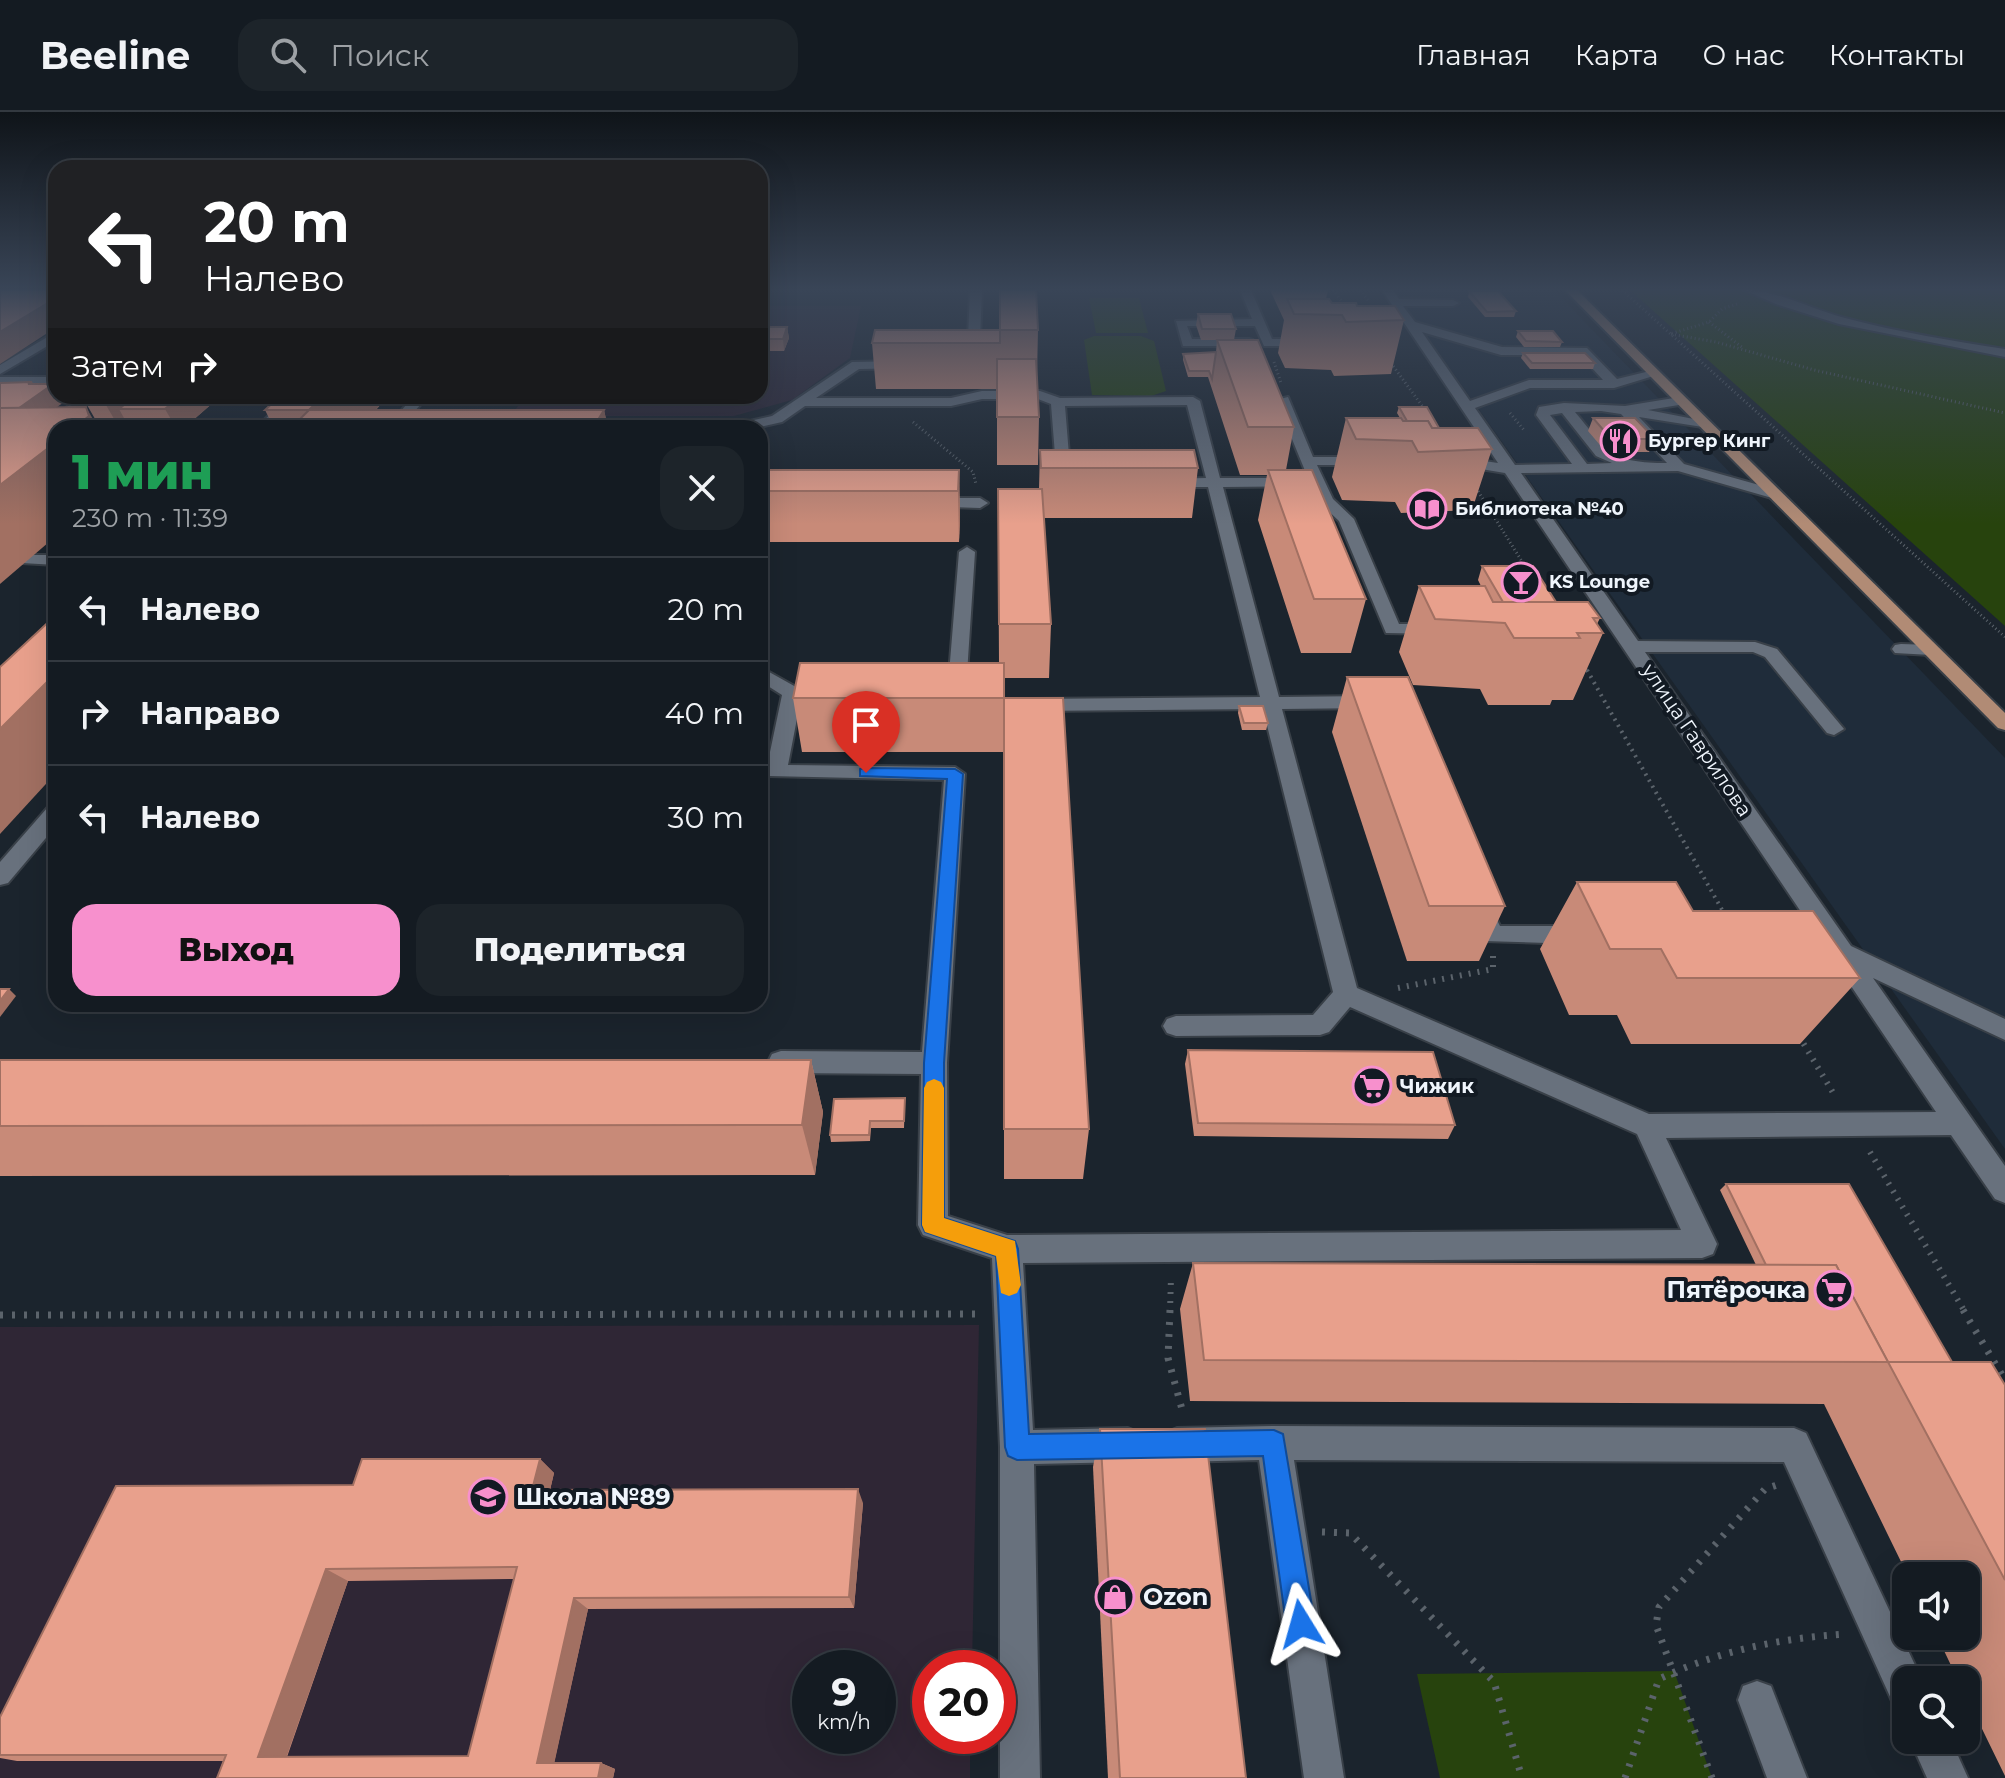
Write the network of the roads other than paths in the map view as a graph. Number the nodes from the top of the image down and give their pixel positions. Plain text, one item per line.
1 (852, 368) edge
2 (1439, 368) edge
3 (1599, 368) edge
4 (1648, 368) edge
5 (1548, 373) edge
6 (1576, 373) edge
7 (1654, 374) junction
8 (0, 381) edge
9 (48, 381) edge
10 (1558, 384) junction
11 (1586, 384) junction
12 (1614, 384) junction
13 (1279, 391) edge
14 (1680, 401) junction
15 (802, 402) junction
16 (1058, 402) junction
17 (80, 404) edge
18 (288, 404) edge
19 (414, 404) edge
20 (1465, 407) junction
21 (1564, 407) junction
22 (1548, 408) junction
23 (1621, 409) junction
24 (58, 420) edge
25 (272, 420) edge
26 (400, 420) edge
27 (768, 421) edge
28 (1704, 425) junction
29 (48, 428) edge
30 (0, 430) edge
31 (1588, 437) junction
32 (1308, 461) junction
33 (1384, 461) edge
34 (1452, 461) edge
35 (1679, 467) junction
36 (1583, 468) junction
37 (1509, 469) junction
38 (1214, 482) junction
39 (1317, 482) junction
40 (1079, 483) edge
41 (1139, 483) edge
42 (1772, 493) junction
43 (917, 503) edge
44 (980, 503) road end
45 (967, 552) dead end
46 (28, 560) dead end
47 (48, 560) edge
48 (1455, 630) edge
49 (1600, 630) edge
50 (1627, 638) junction
51 (1901, 649) dead end
52 (1931, 650) junction
53 (768, 680) edge
54 (927, 690) edge
55 (790, 700) junction
56 (821, 700) edge
57 (1395, 702) edge
58 (1271, 703) junction
59 (1006, 705) edge
60 (2005, 724) edge
61 (1834, 729) dead end
62 (48, 821) edge
63 (0, 877) edge
64 (1473, 892) edge
65 (1799, 934) edge
66 (1598, 935) edge
67 (1836, 943) junction
68 (1346, 994) junction
69 (1176, 1026) dead end
70 (2005, 1030) edge
71 (760, 1062) edge
72 (934, 1063) junction
73 (1960, 1123) junction
74 (1647, 1126) junction
75 (2005, 1190) edge
76 (1007, 1249) junction
77 (1274, 1443) junction
78 (1017, 1447) junction
79 (1896, 1666) edge
80 (1757, 1700) dead end
81 (1937, 1754) edge
82 (1020, 1778) edge
83 (1324, 1778) edge
84 (1787, 1778) edge
85 (1948, 1778) edge

1 - 15 street
2 - 20 street, улица Гаврилова
3 - 12 street
4 - 7 main road
5 - 10 street
6 - 11 street
7 - 12 street
7 - 14 main road
8 - 9 street
10 - 11 street
10 - 20 street
11 - 12 street
13 - 32 street
14 - 23 street
14 - 28 main road
15 - 16 street
15 - 27 street
16 - 38 street
16 - 40 street
17 - 24 street
18 - 25 street
19 - 26 street
20 - 37 street, улица Гаврилова
21 - 22 street
21 - 23 street
21 - 31 street
22 - 31 street
22 - 36 street
23 - 28 street
23 - 31 street
23 - 35 street
28 - 42 main road
29 - 30 street
32 - 33 street
32 - 39 street
34 - 37 street
35 - 36 street
35 - 42 street
36 - 37 street
37 - 50 street, улица Гаврилова
38 - 39 street
38 - 41 street
38 - 58 street
39 - 48 street
42 - 52 main road
43 - 44 street
45 - 54 street
46 - 47 street
49 - 50 street
50 - 61 street
50 - 67 street, улица Гаврилова
51 - 52 street
52 - 60 main road
53 - 55 street
55 - 56 street
55 - 72 street
57 - 58 street
58 - 59 street
58 - 68 street
62 - 63 street
64 - 66 street
65 - 67 street
67 - 70 street
67 - 73 street, улица Гаврилова
68 - 69 street
68 - 74 street
71 - 72 street
72 - 76 street
73 - 74 street
73 - 75 street, улица Гаврилова
74 - 76 street
76 - 78 street
77 - 78 street
77 - 79 street
77 - 83 street
78 - 82 street
80 - 84 street
81 - 85 street

